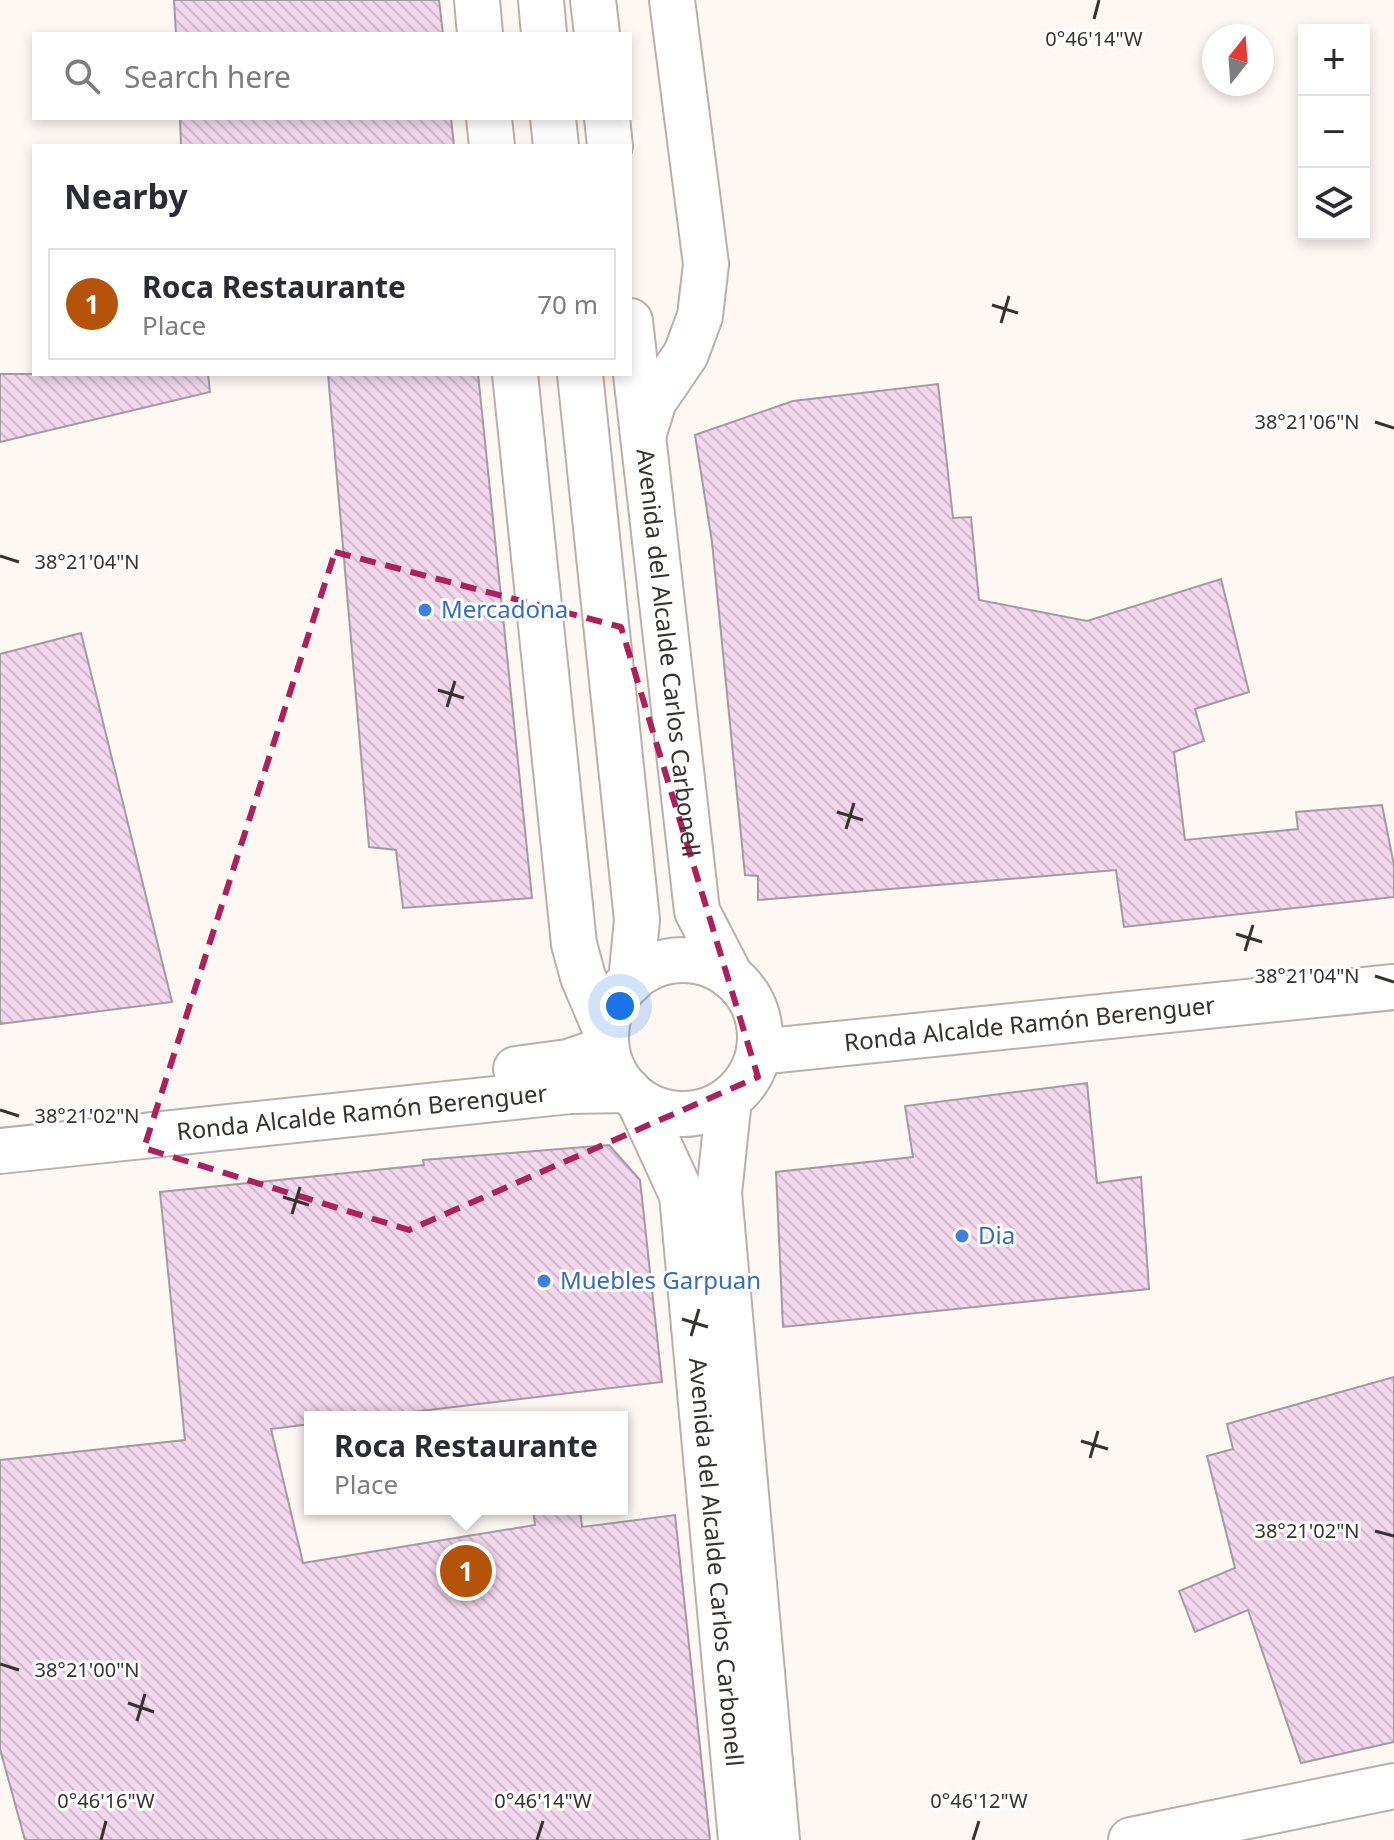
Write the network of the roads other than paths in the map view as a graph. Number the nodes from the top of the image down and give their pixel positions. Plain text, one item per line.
1 (477, 0) edge
2 (541, 0) edge
3 (593, 0) edge
4 (672, 0) edge
5 (480, 32) edge
6 (544, 32) edge
7 (597, 32) edge
8 (489, 120) edge
9 (553, 120) edge
10 (607, 120) edge
11 (492, 144) edge
12 (556, 144) edge
13 (610, 144) edge
14 (632, 339) edge
15 (515, 376) edge
16 (580, 376) edge
17 (643, 436) junction
18 (731, 977) junction
19 (631, 981) junction
20 (1394, 987) edge
21 (606, 1040) junction
22 (759, 1052) junction
23 (633, 1095) junction
24 (729, 1099) junction
25 (0, 1124) edge
26 (0, 1151) edge
27 (1394, 1786) edge
28 (741, 1840) edge
29 (777, 1840) edge
30 (1131, 1840) edge

1 - 5 street
2 - 6 street
3 - 7 street
4 - 17 street
8 - 11 street
9 - 12 street
10 - 13 street
14 - 17 street, Avenida del Alcalde Carlos Carbonell
15 - 21 street
16 - 19 street
17 - 18 street, Avenida del Alcalde Carlos Carbonell
18 - 19 street
18 - 22 street
19 - 21 street
20 - 22 street, Ronda Alcalde Ramón Berenguer
21 - 23 street
21 - 25 street, Ronda Alcalde Ramón Berenguer
22 - 24 street
23 - 24 street
23 - 26 street, Ronda Alcalde Ramón Berenguer
23 - 28 street, Avenida del Alcalde Carlos Carbonell
24 - 29 street, Avenida del Alcalde Carlos Carbonell
27 - 30 street

